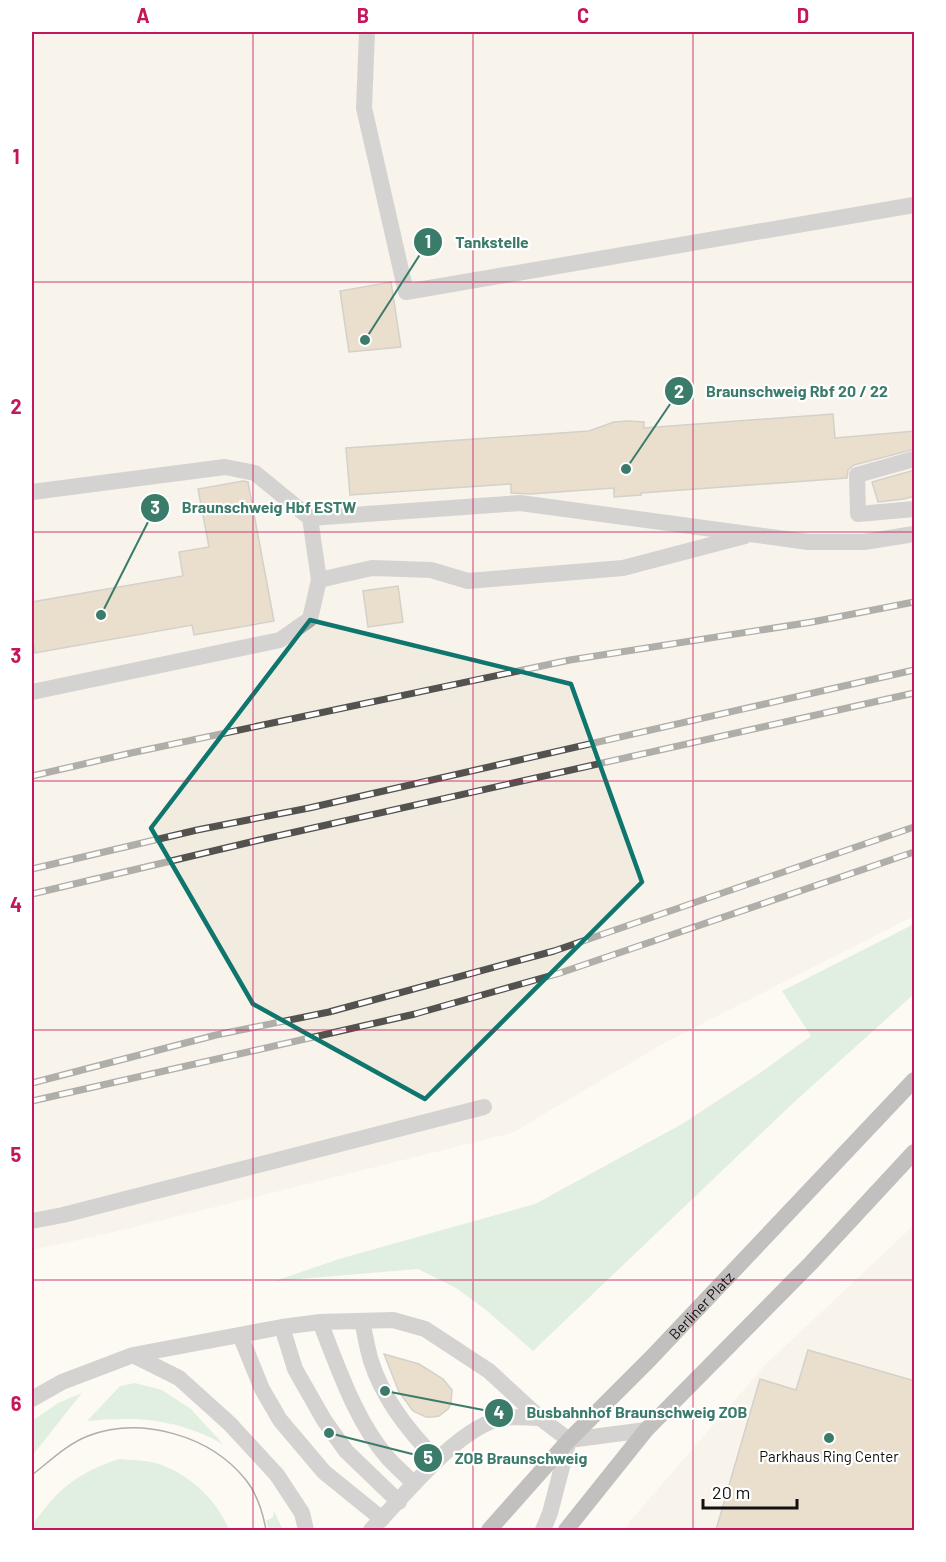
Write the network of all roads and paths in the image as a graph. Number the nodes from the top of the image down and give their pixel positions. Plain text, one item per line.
1 (367, 32) edge
2 (915, 205) edge
3 (915, 459) edge
4 (32, 492) edge
5 (915, 508) edge
6 (310, 518) junction
7 (754, 533) junction
8 (915, 534) edge
9 (319, 580) junction
10 (32, 692) edge
11 (915, 1080) edge
12 (484, 1107) dead end
13 (915, 1152) edge
14 (32, 1221) edge
15 (362, 1321) junction
16 (320, 1322) junction
17 (282, 1327) junction
18 (240, 1335) junction
19 (133, 1355) junction
20 (32, 1400) edge
21 (540, 1418) junction
22 (646, 1430) junction
23 (569, 1440) junction
24 (437, 1460) junction
25 (414, 1484) junction
26 (399, 1502) junction
27 (376, 1525) edge
28 (306, 1530) edge
29 (489, 1530) edge
30 (543, 1530) edge
31 (566, 1530) edge

1 - 2 lane
3 - 5 lane
4 - 6 lane
6 - 7 lane
6 - 9 lane
7 - 8 lane
7 - 9 lane
9 - 10 lane
11 - 23 main road, Berliner Platz
12 - 14 lane
13 - 22 main road
15 - 16 lane
15 - 21 lane
15 - 24 lane
16 - 17 lane
16 - 25 lane
17 - 18 lane
17 - 26 lane
18 - 19 lane
18 - 27 lane
19 - 20 lane
19 - 28 lane
21 - 23 lane
21 - 24 lane
22 - 23 lane
22 - 31 main road
23 - 29 main road, Berliner Platz
23 - 30 lane
24 - 25 lane
25 - 26 lane
26 - 27 lane

